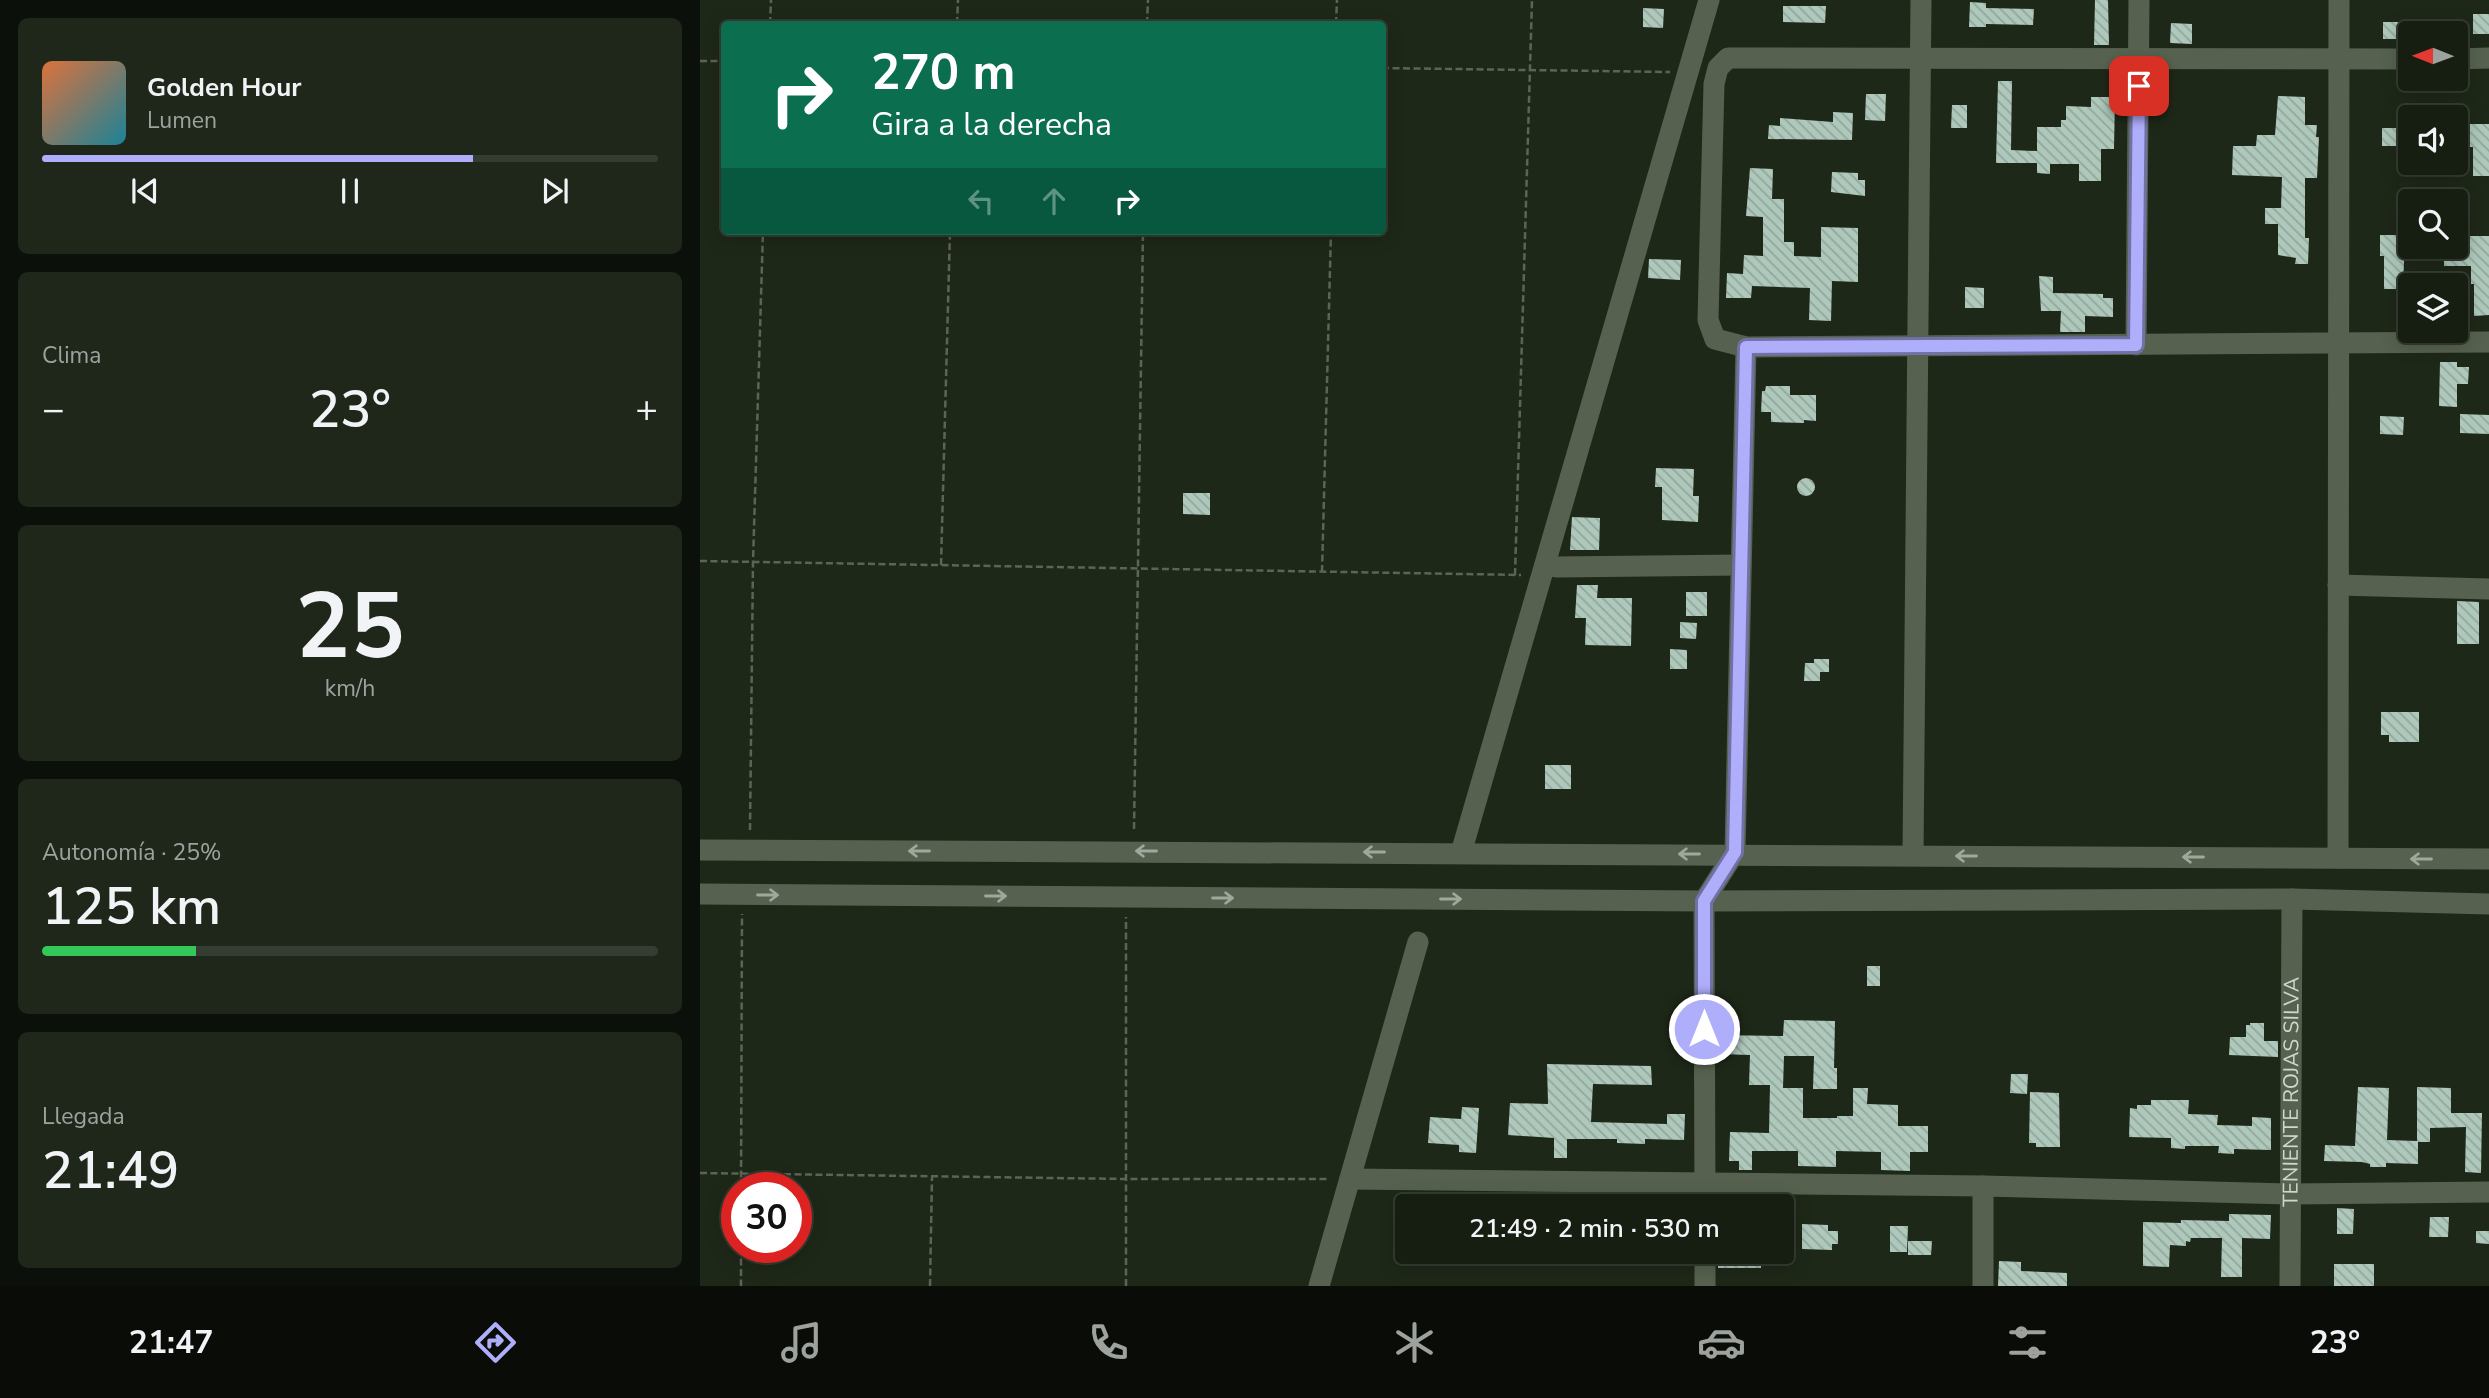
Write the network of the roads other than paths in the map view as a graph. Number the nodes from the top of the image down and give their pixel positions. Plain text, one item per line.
1 (1710, 0) edge
2 (1921, 0) edge
3 (2139, 0) edge
4 (2339, 0) edge
5 (2489, 58) edge
6 (1921, 59) junction
7 (2398, 59) edge
8 (2468, 59) edge
9 (2140, 60) junction
10 (2339, 60) junction
11 (2489, 342) edge
12 (2338, 344) junction
13 (2136, 345) junction
14 (1916, 346) junction
15 (1746, 347) junction
16 (1741, 565) junction
17 (1549, 571) junction
18 (2338, 586) junction
19 (2489, 589) edge
20 (1463, 846) dead end
21 (700, 850) edge
22 (1733, 854) junction
23 (1913, 855) junction
24 (2338, 858) junction
25 (2489, 859) edge
26 (700, 894) edge
27 (2292, 899) junction
28 (1704, 901) junction
29 (2489, 904) edge
30 (1418, 942) dead end
31 (1350, 1179) junction
32 (1704, 1182) junction
33 (1983, 1186) junction
34 (2489, 1192) edge
35 (1704, 1194) edge
36 (2290, 1194) junction
37 (1705, 1264) edge
38 (1320, 1286) edge
39 (1705, 1286) edge
40 (1983, 1286) edge
41 (2290, 1286) edge

1 - 17 street
2 - 6 street
3 - 9 street
4 - 10 street
5 - 8 street
6 - 9 street
6 - 14 street
6 - 15 street
7 - 10 street
9 - 10 street
9 - 13 street
10 - 12 street
11 - 12 street
12 - 13 street
12 - 18 street
13 - 14 street
14 - 15 street
14 - 23 street
15 - 16 street
16 - 17 street
16 - 22 street
17 - 20 street
18 - 19 street
18 - 24 street
22 -> 21 street
22 - 23 street
22 - 28 street
24 -> 23 street
25 -> 24 street
26 -> 28 street
27 - 28 street
27 - 29 street
27 - 36 street, TENIENTE ROJAS SILVA
28 - 32 street
30 - 31 street
31 - 32 street
31 - 38 street
32 - 33 street
32 - 35 street
33 - 36 street
33 - 40 street
34 - 36 street
36 - 41 street, TENIENTE ROJAS SILVA
37 - 39 street

